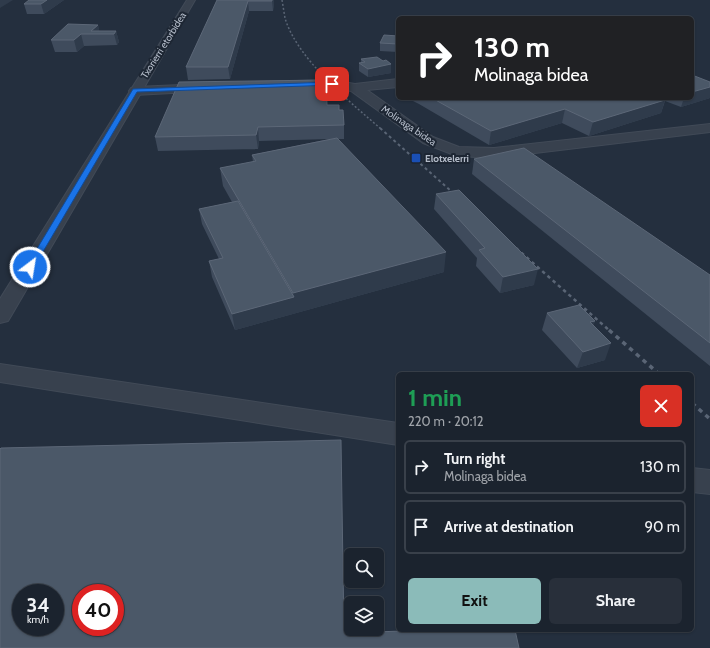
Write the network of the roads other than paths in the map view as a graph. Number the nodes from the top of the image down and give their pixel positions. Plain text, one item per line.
1 (192, 0) edge
2 (396, 83) edge
3 (285, 86) edge
4 (222, 88) edge
5 (355, 88) junction
6 (135, 90) junction
7 (710, 128) edge
8 (0, 316) edge
9 (0, 373) edge
10 (396, 434) edge
11 (694, 480) edge
12 (710, 482) edge

1 - 6 street, Txorierri etorbidea
2 - 5 street
3 - 5 street, Molinaga bidea
4 - 6 street
5 - 7 street, Molinaga bidea
6 - 8 street, Txorierri etorbidea
9 - 10 street
11 - 12 street

